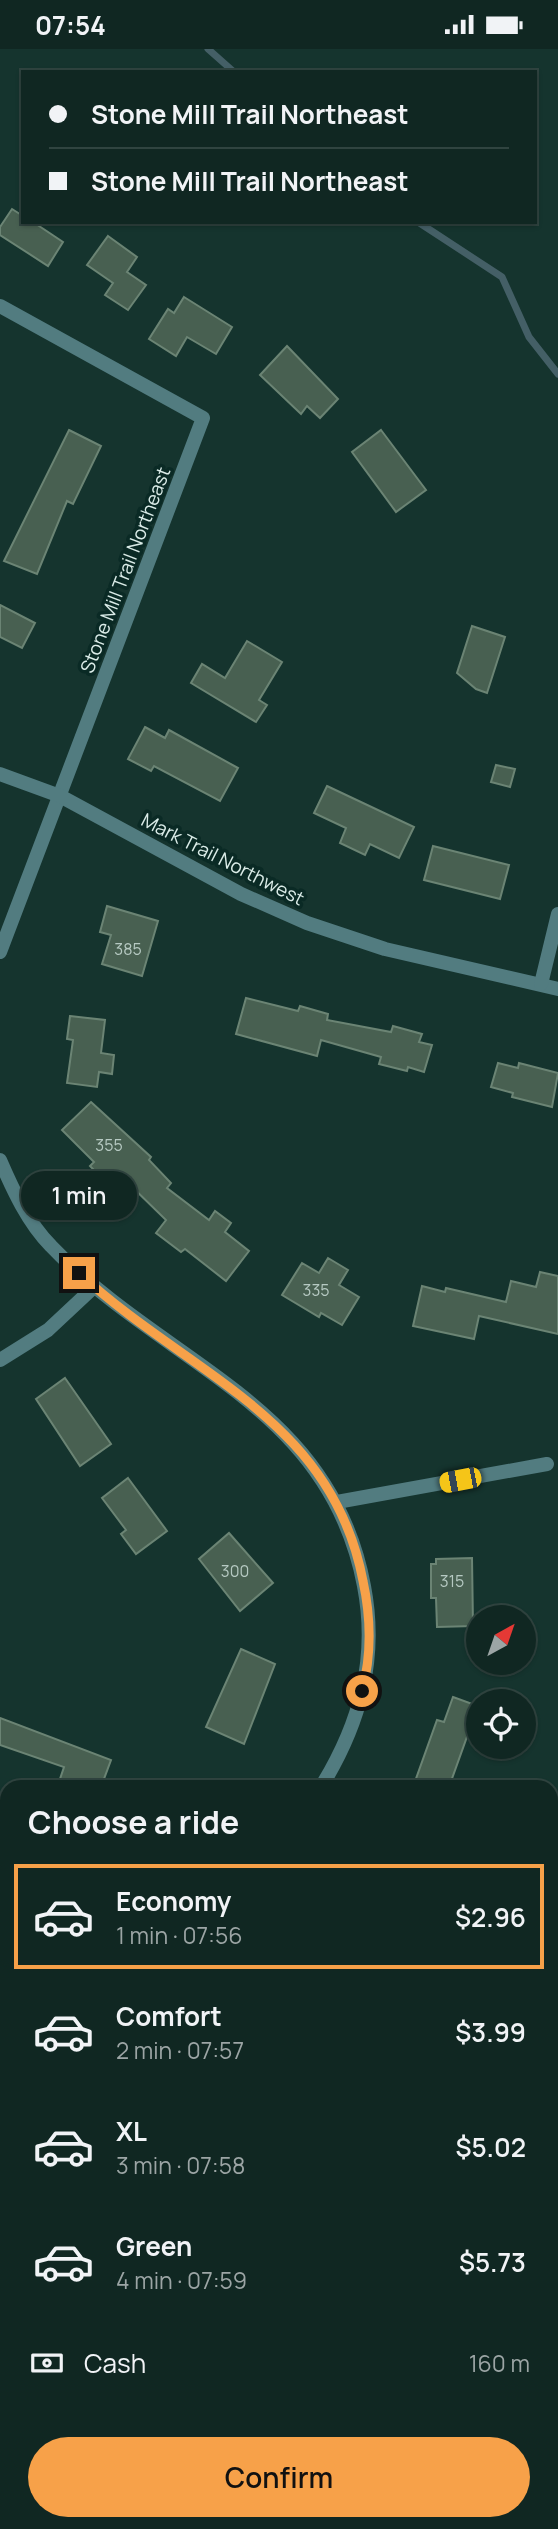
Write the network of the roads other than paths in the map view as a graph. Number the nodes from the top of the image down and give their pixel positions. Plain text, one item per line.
1 (0, 306) edge
2 (0, 774) edge
3 (60, 796) junction
4 (558, 914) edge
5 (0, 952) edge
6 (541, 984) junction
7 (558, 989) edge
8 (0, 1160) edge
9 (94, 1287) junction
10 (0, 1360) edge
11 (547, 1464) dead end
12 (337, 1502) junction
13 (325, 1780) edge

1 - 3 street, Stone Mill Trail Northeast
2 - 3 street, Mark Trail Northwest
3 - 5 street, Stone Mill Trail Northeast
3 - 6 street, Mark Trail Northwest
4 - 6 street
6 - 7 street, Mark Trail Northwest
8 - 9 street
9 - 10 street
9 - 12 street
11 - 12 street
12 - 13 street

